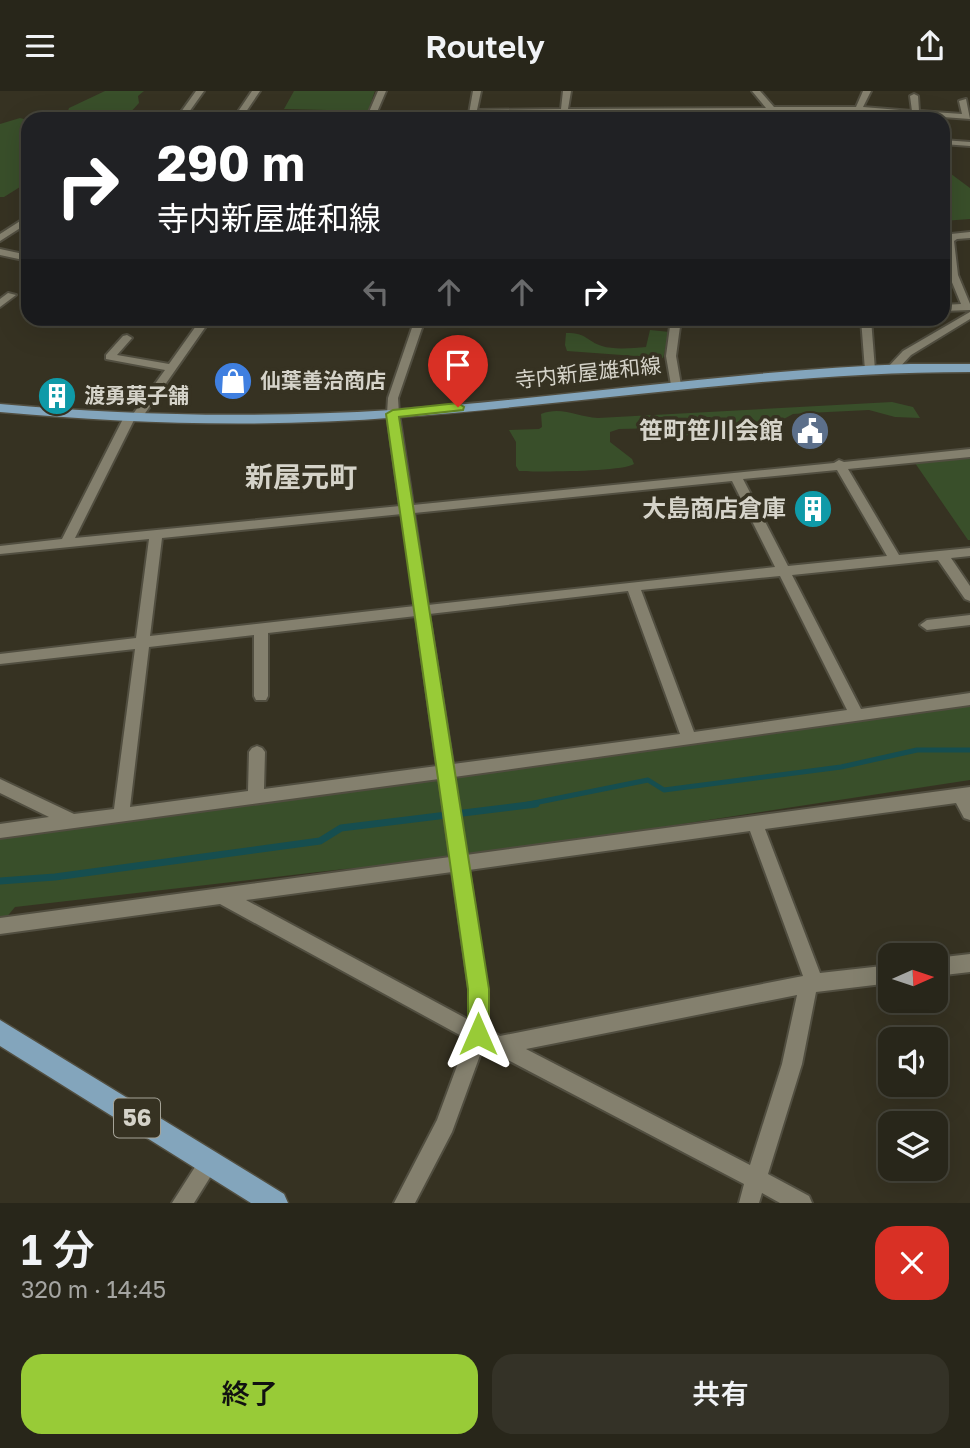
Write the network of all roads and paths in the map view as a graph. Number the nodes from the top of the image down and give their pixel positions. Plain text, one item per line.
1 (200, 91) edge
2 (256, 91) edge
3 (382, 91) edge
4 (477, 91) edge
5 (567, 91) edge
6 (756, 91) edge
7 (867, 91) edge
8 (914, 96) dead end
9 (963, 101) dead end
10 (859, 109) junction
11 (768, 110) junction
12 (564, 111) junction
13 (185, 112) edge
14 (242, 112) edge
15 (373, 112) edge
16 (473, 112) edge
17 (541, 112) edge
18 (568, 112) edge
19 (732, 112) edge
20 (858, 112) edge
21 (902, 112) edge
22 (916, 112) edge
23 (950, 117) edge
24 (968, 117) edge
25 (950, 143) edge
26 (970, 144) edge
27 (21, 224) edge
28 (970, 235) edge
29 (0, 238) edge
30 (0, 252) edge
31 (21, 256) edge
32 (11, 295) dead end
33 (0, 304) edge
34 (950, 309) edge
35 (969, 310) edge
36 (950, 323) edge
37 (201, 326) edge
38 (418, 326) edge
39 (675, 326) edge
40 (867, 326) edge
41 (946, 326) edge
42 (127, 338) dead end
43 (173, 368) junction
44 (892, 368) junction
45 (970, 368) edge
46 (870, 370) junction
47 (676, 385) junction
48 (0, 408) edge
49 (393, 414) junction
50 (133, 417) junction
51 (970, 453) edge
52 (839, 464) junction
53 (735, 475) junction
54 (408, 508) junction
55 (156, 534) junction
56 (67, 542) junction
57 (0, 550) edge
58 (970, 552) edge
59 (942, 555) junction
60 (896, 560) junction
61 (783, 572) junction
62 (633, 586) junction
63 (970, 596) edge
64 (423, 612) junction
65 (970, 620) edge
66 (927, 625) dead end
67 (261, 630) junction
68 (144, 643) junction
69 (0, 659) edge
70 (261, 696) dead end
71 (970, 699) edge
72 (856, 713) junction
73 (689, 739) junction
74 (257, 752) dead end
75 (447, 774) junction
76 (0, 786) edge
77 (965, 795) edge
78 (256, 796) junction
79 (970, 813) edge
80 (121, 814) junction
81 (70, 820) junction
82 (755, 824) junction
83 (0, 831) edge
84 (460, 863) junction
85 (224, 897) junction
86 (0, 926) edge
87 (970, 963) edge
88 (948, 966) edge
89 (878, 976) edge
90 (812, 984) junction
91 (0, 1032) edge
92 (478, 1034) junction
93 (500, 1045) junction
94 (209, 1163) junction
95 (756, 1179) junction
96 (182, 1203) edge
97 (275, 1203) edge
98 (404, 1203) edge
99 (749, 1203) edge
100 (802, 1203) edge

1 - 13 street
2 - 14 street
3 - 15 street
4 - 16 street
5 - 12 street
6 - 11 street
7 - 10 street
8 - 22 street
9 - 24 street
10 - 11 street
10 - 20 street
10 - 21 street
11 - 19 street
12 - 17 street
12 - 18 street
23 - 24 street
25 - 26 street
27 - 29 street
28 - 35 street
30 - 31 street
32 - 33 street
34 - 35 street
35 - 36 street
37 - 43 street
38 - 49 street
39 - 47 street
40 - 46 street
41 - 44 street
42 - 43 street
43 - 50 street
44 - 45 main road, 寺内新屋雄和線
44 - 46 main road, 寺内新屋雄和線
46 - 47 main road, 寺内新屋雄和線
47 - 49 main road, 寺内新屋雄和線
48 - 50 main road, 寺内新屋雄和線
49 - 50 main road, 寺内新屋雄和線
49 - 54 street
50 - 56 street
51 - 52 street
52 - 53 street
52 - 60 street
53 - 54 street
53 - 61 street
54 - 55 street
54 - 64 street
55 - 56 street
55 - 68 street
56 - 57 street
58 - 59 street
59 - 60 street
59 - 63 street
60 - 61 street
61 - 62 street
61 - 72 street
62 - 64 street
62 - 73 street
64 - 67 street
64 - 75 street
65 - 66 street
67 - 68 street
67 - 70 street
68 - 69 street
68 - 80 street
71 - 72 street
72 - 73 street
73 - 75 street
74 - 78 street
75 - 78 street
75 - 84 street
76 - 81 street
77 - 79 street
77 - 82 street
78 - 80 street
80 - 81 street
81 - 83 street
82 - 84 street
82 - 90 street
84 - 85 street
84 - 92 street
85 - 86 street
85 - 92 street
87 - 88 street
89 - 90 street
90 - 93 street
90 - 95 street
91 - 94 main road, 56
92 - 93 street
92 - 98 street
93 - 95 street
94 - 96 street
94 - 97 main road, 56
95 - 99 street
95 - 100 street

